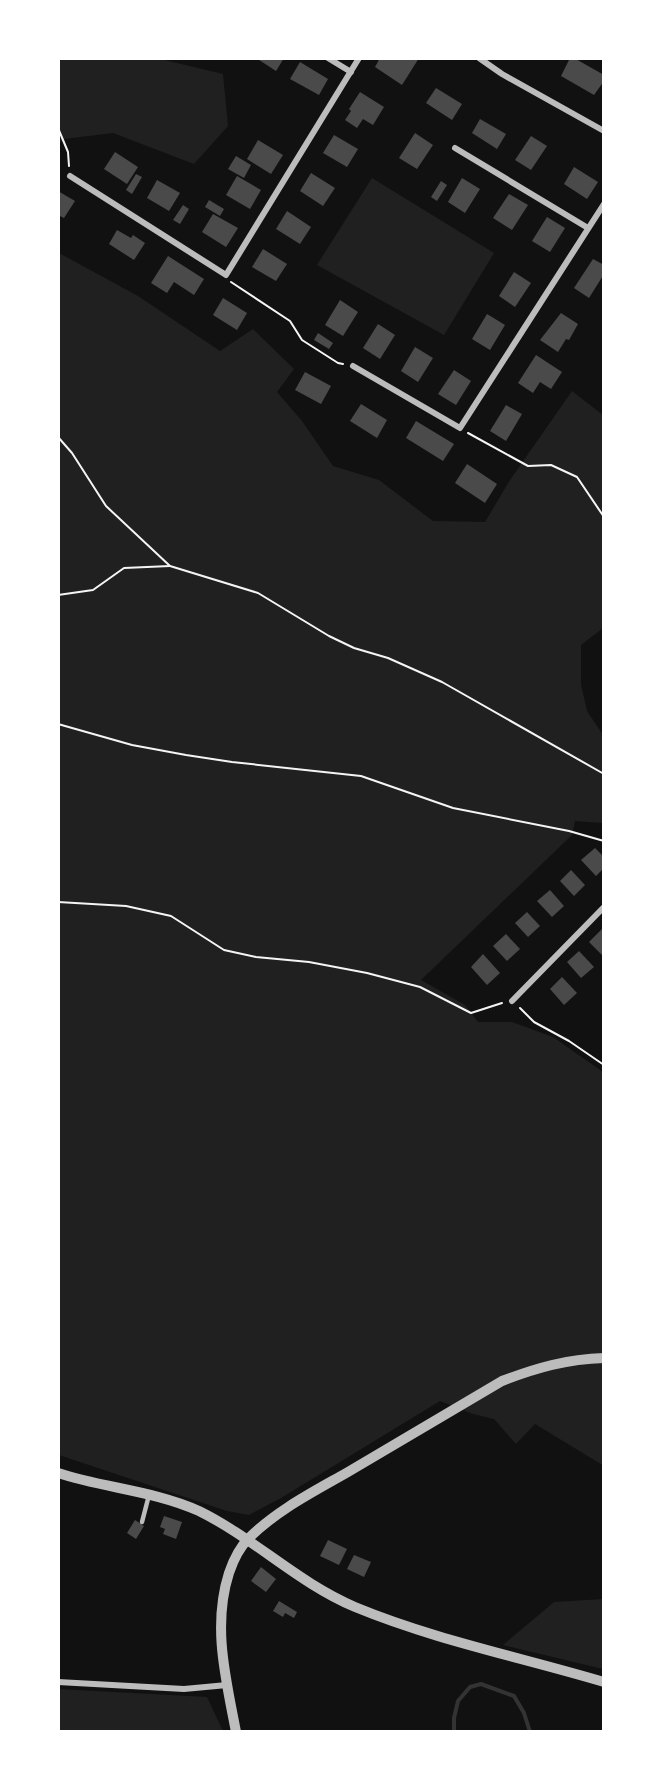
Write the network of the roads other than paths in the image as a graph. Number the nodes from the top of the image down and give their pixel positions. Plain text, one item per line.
1 (328, 58) edge
2 (359, 58) edge
3 (478, 58) edge
4 (351, 72) junction
5 (603, 131) edge
6 (455, 148) dead end
7 (70, 176) road end
8 (603, 204) edge
9 (588, 228) junction
10 (353, 366) road end
11 (603, 907) edge
12 (512, 1000) road end
13 (603, 1358) edge
14 (58, 1473) edge
15 (149, 1496) junction
16 (142, 1522) dead end
17 (247, 1540) junction
18 (58, 1682) edge
19 (603, 1682) edge
20 (227, 1685) junction
21 (236, 1731) edge

1 - 4 street
2 - 4 street
3 - 5 street
4 - 7 street
6 - 9 street
8 - 9 street
9 - 10 street
11 - 12 street
13 - 17 street
14 - 15 street
15 - 16 lane
15 - 17 street
17 - 19 street
17 - 20 street
18 - 20 street
20 - 21 street

